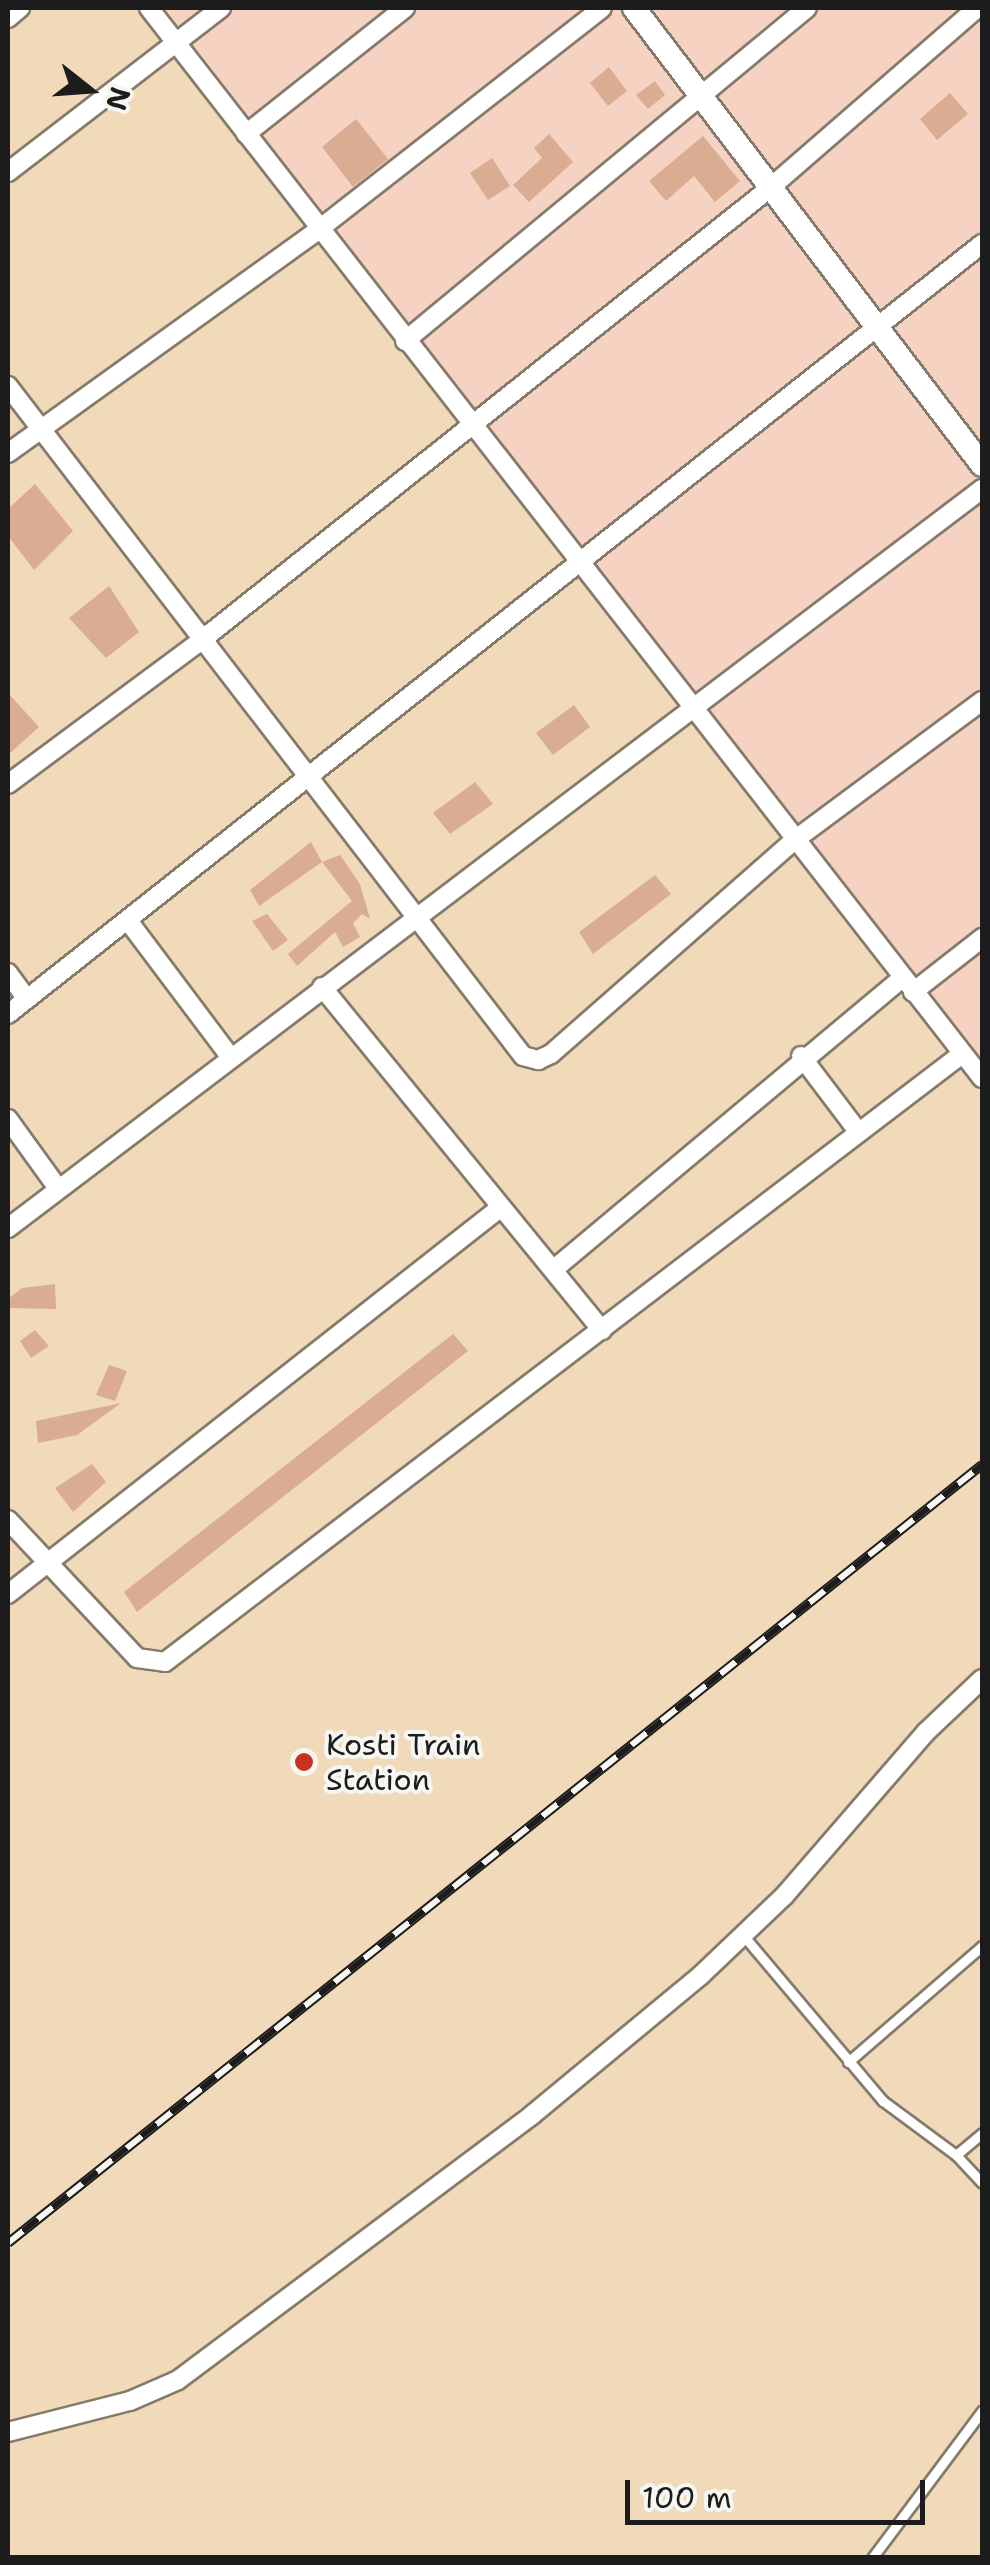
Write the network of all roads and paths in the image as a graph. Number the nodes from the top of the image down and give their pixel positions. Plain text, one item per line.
1 (20, 8) edge
2 (149, 8) edge
3 (221, 8) edge
4 (405, 8) edge
5 (602, 8) edge
6 (634, 8) edge
7 (807, 8) edge
8 (977, 8) edge
9 (8, 18) edge
10 (177, 44) junction
11 (700, 97) junction
12 (246, 134) junction
13 (8, 172) edge
14 (770, 188) junction
15 (318, 230) junction
16 (982, 244) edge
17 (878, 327) junction
18 (406, 342) junction
19 (8, 386) edge
20 (471, 424) junction
21 (41, 428) junction
22 (8, 453) edge
23 (982, 466) edge
24 (982, 489) edge
25 (578, 566) junction
26 (202, 638) junction
27 (982, 701) edge
28 (696, 710) junction
29 (308, 780) junction
30 (8, 784) edge
31 (796, 839) junction
32 (417, 914) junction
33 (129, 922) junction
34 (982, 938) edge
35 (8, 973) edge
36 (908, 985) junction
37 (322, 987) junction
38 (27, 999) junction
39 (8, 1014) edge
40 (962, 1054) junction
41 (801, 1056) junction
42 (231, 1058) junction
43 (982, 1078) edge
44 (8, 1119) edge
45 (857, 1130) junction
46 (57, 1187) junction
47 (500, 1208) junction
48 (8, 1228) edge
49 (553, 1270) junction
50 (602, 1330) junction
51 (8, 1520) edge
52 (42, 1564) junction
53 (8, 1594) edge
54 (982, 1680) edge
55 (742, 1934) junction
56 (982, 1946) edge
57 (848, 2062) junction
58 (982, 2133) edge
59 (956, 2154) junction
60 (982, 2183) edge
61 (982, 2411) edge
62 (8, 2432) edge
63 (872, 2558) edge

1 - 9 street
2 - 10 street
3 - 10 street
4 - 12 street
5 - 15 street
6 - 11 street
7 - 11 street
8 - 14 street
10 - 12 street
10 - 13 street
11 - 14 street
11 - 18 street
12 - 15 street
14 - 17 street
14 - 20 street
15 - 18 street
15 - 21 street
16 - 17 street
17 - 23 street
17 - 25 street
18 - 20 street
19 - 21 street
20 - 25 street
20 - 26 street
21 - 22 street
21 - 26 street
24 - 28 street
25 - 28 street
25 - 29 street
26 - 29 street
26 - 30 street
27 - 31 street
28 - 31 street
28 - 32 street
29 - 32 street
29 - 33 street
31 - 32 street
31 - 36 street
32 - 37 street
33 - 38 street
33 - 42 street
34 - 36 street
35 - 38 street
36 - 40 street
36 - 41 street
37 - 42 street
37 - 47 street
38 - 39 street
40 - 43 street
40 - 45 street
41 - 45 street
41 - 49 street
42 - 46 street
44 - 46 street
45 - 50 street
46 - 48 street
47 - 49 street
47 - 52 street
49 - 50 street
50 - 52 street
51 - 52 street
52 - 53 street
54 - 55 street
55 - 57 lane
55 - 62 street
56 - 57 lane
57 - 59 lane
58 - 59 lane
59 - 60 lane
61 - 63 lane

